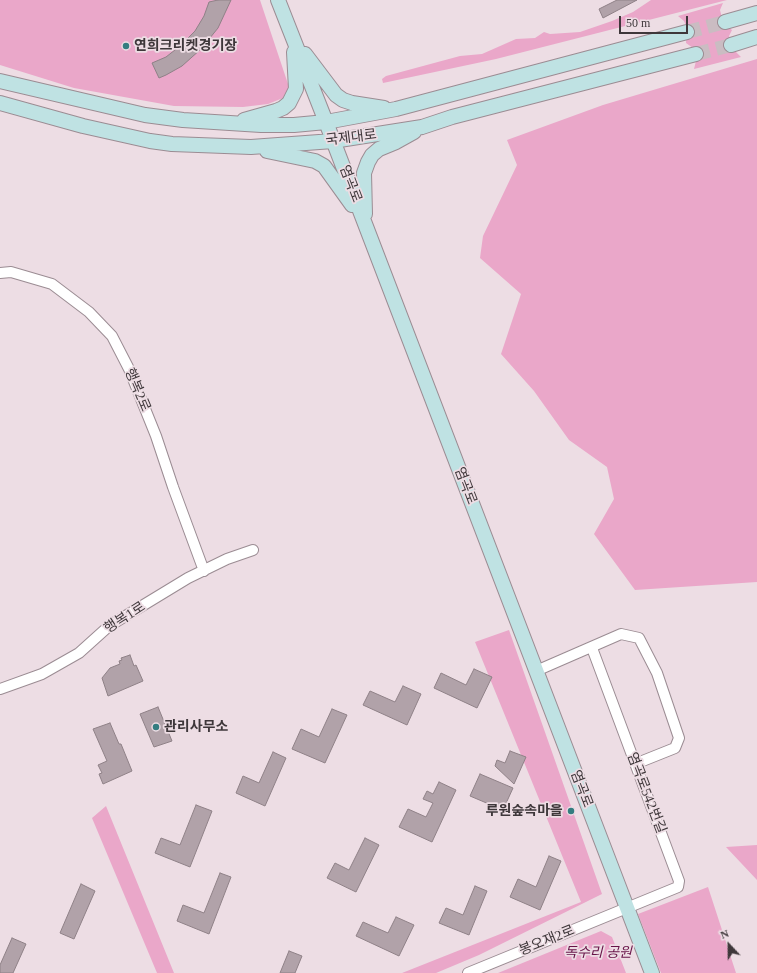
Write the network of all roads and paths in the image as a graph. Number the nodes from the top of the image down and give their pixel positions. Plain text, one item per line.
1 (278, 0) edge
2 (757, 13) edge
3 (725, 22) tunnel mouth
4 (687, 32) tunnel mouth
5 (757, 37) edge
6 (293, 38) junction
7 (731, 45) tunnel mouth
8 (696, 54) tunnel mouth
9 (0, 80) edge
10 (0, 103) edge
11 (396, 110) junction
12 (326, 122) junction
13 (231, 123) junction
14 (422, 127) junction
15 (333, 141) junction
16 (251, 147) junction
17 (365, 225) junction
18 (0, 274) edge
19 (253, 550) dead end
20 (204, 571) junction
21 (592, 648) junction
22 (536, 671) junction
23 (0, 689) edge
24 (635, 764) junction
25 (627, 908) junction
26 (468, 973) edge
27 (652, 973) edge

1 - 6 main road, 염곡로
2 - 3 main road
4 - 11 main road, 국제대로
5 - 7 main road
6 - 11 main road
6 - 12 main road, 염곡로
6 - 13 main road
8 - 14 main road, 국제대로
9 - 13 main road, 국제대로
10 - 16 main road, 국제대로
11 - 12 main road, 국제대로
12 - 13 main road, 국제대로
12 - 15 main road, 염곡로
14 - 15 main road, 국제대로
14 - 17 main road
15 - 16 main road, 국제대로
15 - 17 main road, 염곡로
16 - 17 main road
17 - 22 main road, 염곡로
18 - 20 street, 행복2로
19 - 20 street, 행복1로
20 - 23 street, 행복1로
21 - 22 street
21 - 24 street, 염곡로542번길
21 - 24 street
22 - 25 main road, 염곡로
24 - 25 street, 염곡로542번길
25 - 26 street, 봉오재2로
25 - 27 main road, 염곡로

